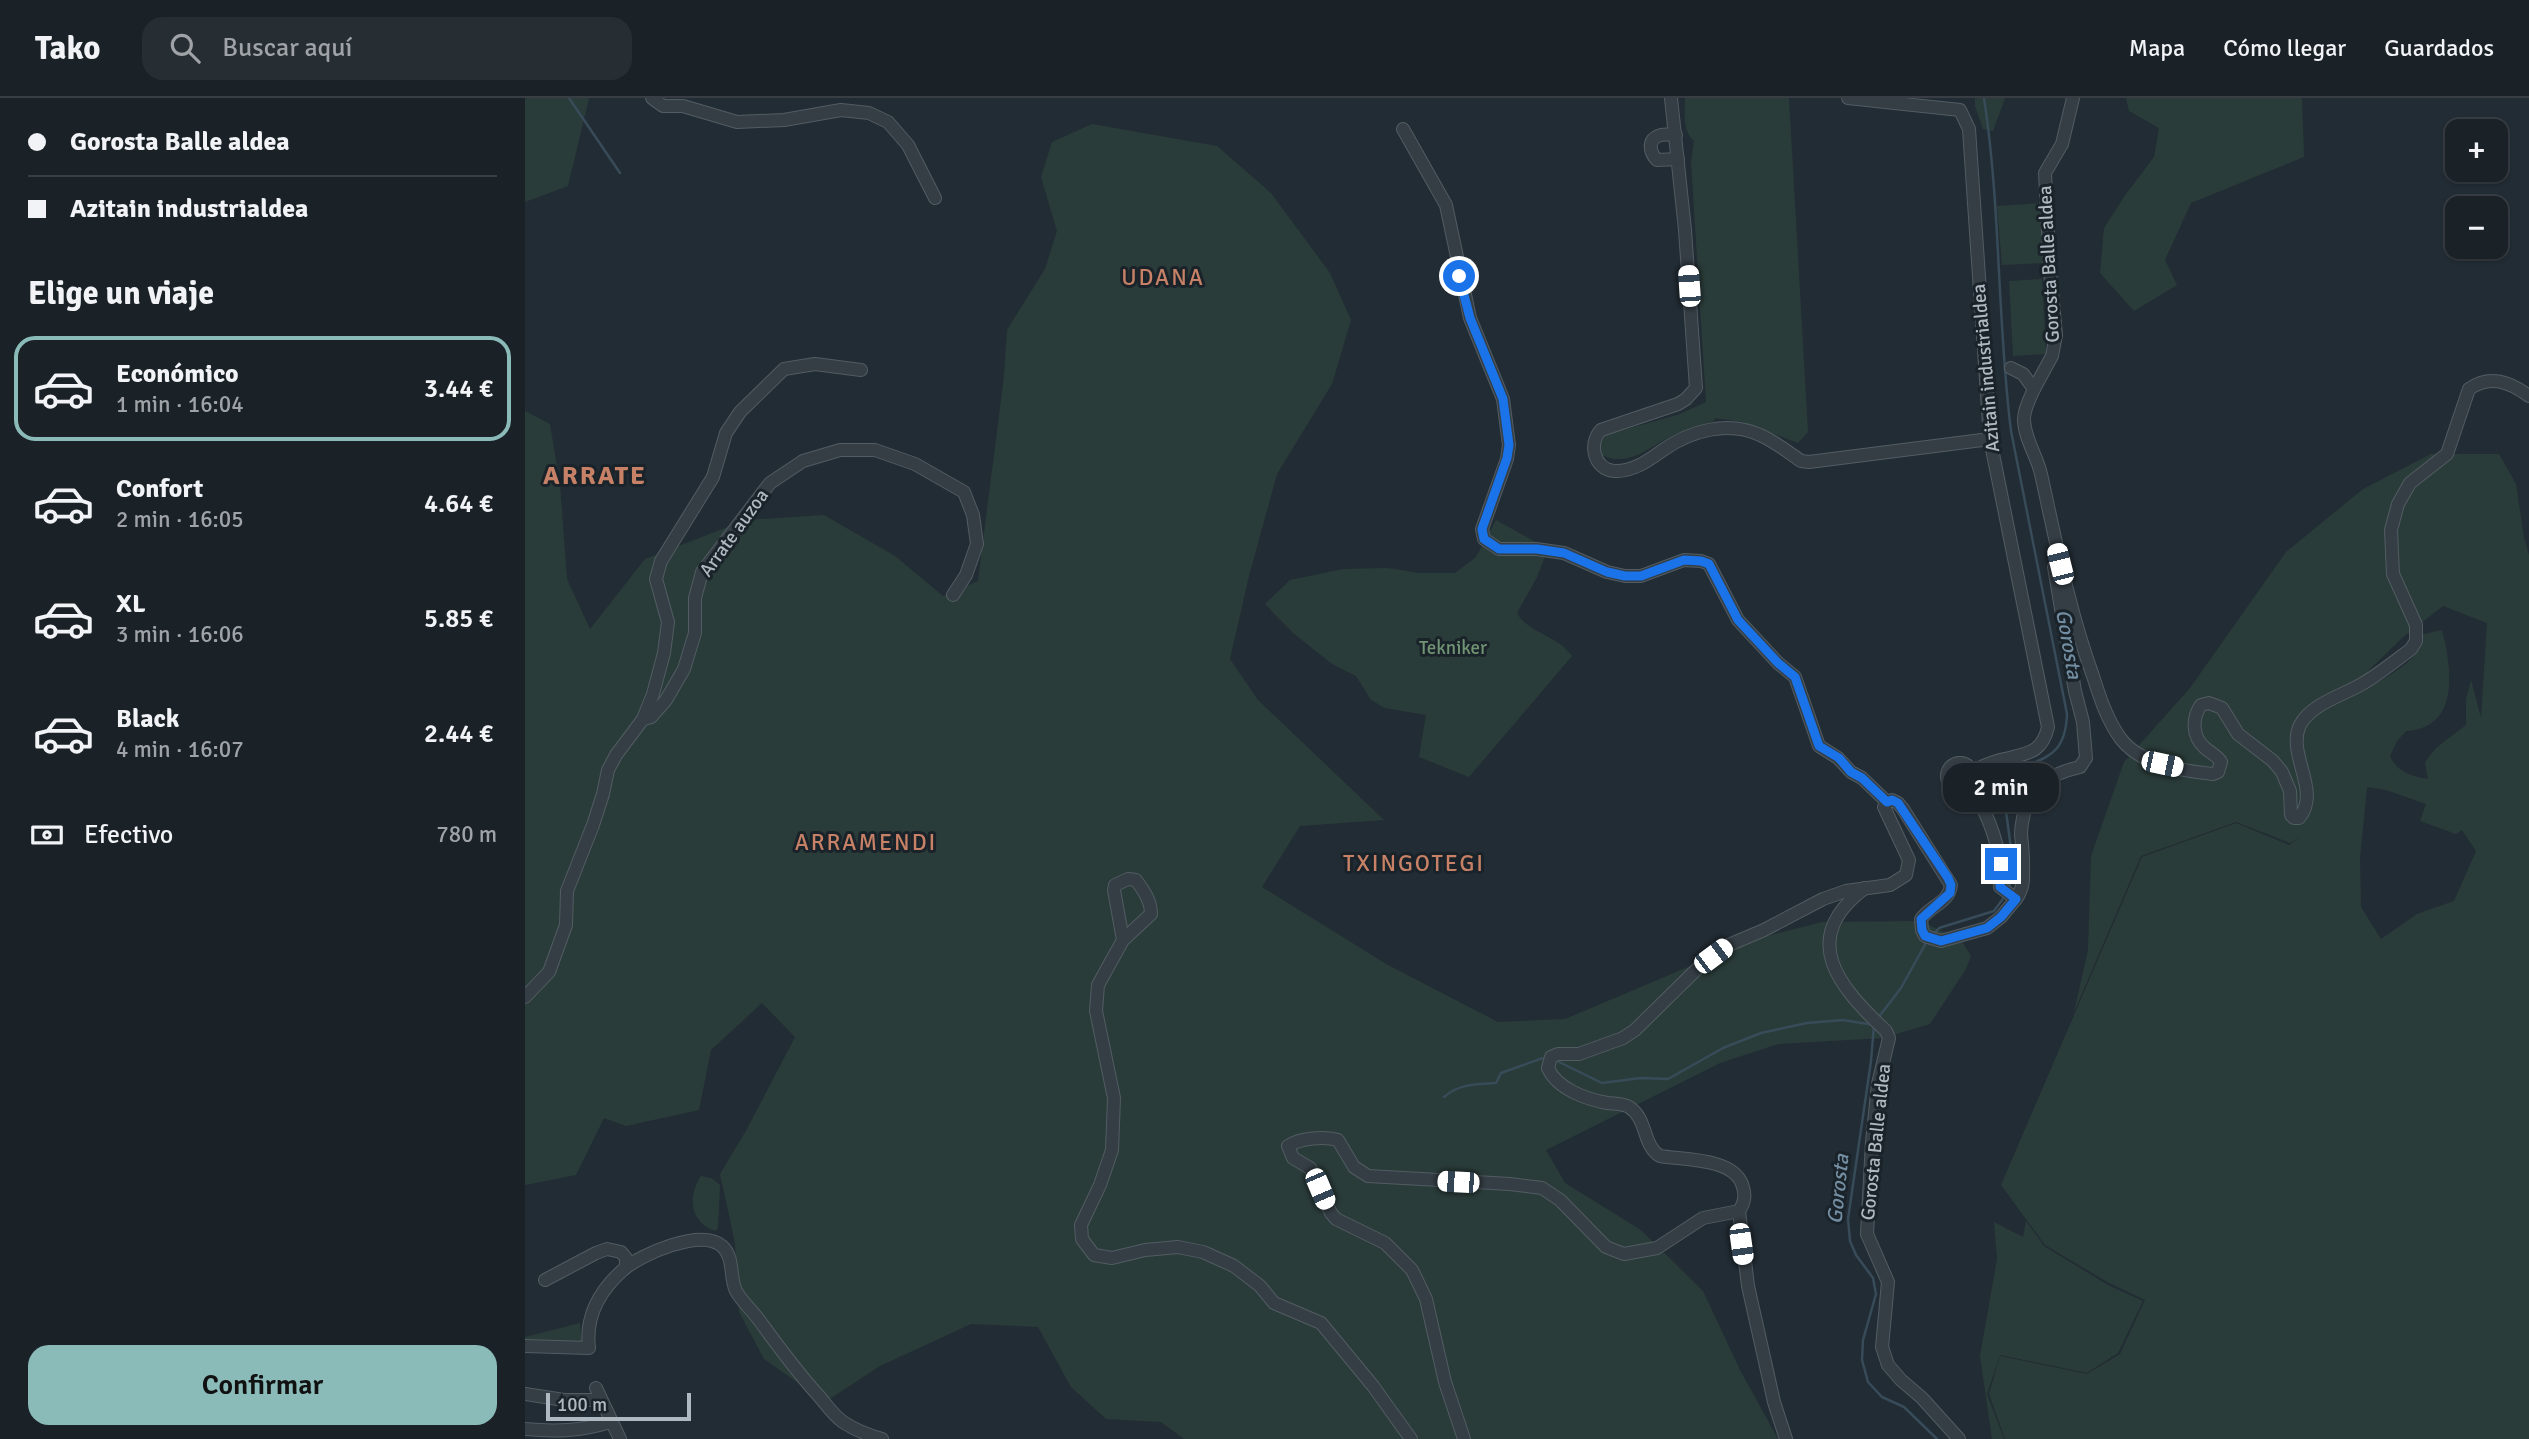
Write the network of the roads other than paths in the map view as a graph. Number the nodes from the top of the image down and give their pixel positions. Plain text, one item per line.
1 (652, 98) edge
2 (1671, 98) edge
3 (1848, 98) edge
4 (2073, 98) edge
5 (1403, 129) dead end
6 (935, 198) dead end
7 (2011, 368) dead end
8 (861, 370) dead end
9 (2034, 388) junction
10 (2529, 396) edge
11 (1990, 439) junction
12 (2055, 545) junction
13 (953, 595) dead end
14 (643, 719) junction
15 (1972, 771) junction
16 (1967, 788) junction
17 (1887, 802) junction
18 (1865, 888) junction
19 (2010, 895) junction
20 (1123, 940) junction
21 (525, 997) edge
22 (1739, 1211) junction
23 (626, 1263) junction
24 (544, 1280) dead end
25 (525, 1346) edge
26 (525, 1394) edge
27 (610, 1422) junction
28 (525, 1429) edge
29 (620, 1439) edge
30 (882, 1439) edge
31 (1411, 1439) edge
32 (1464, 1439) edge
33 (1786, 1439) edge
34 (1959, 1439) edge

1 - 6 street
2 - 11 street
3 - 11 street, Azitain industrialdea
4 - 9 street, Gorosta Balle aldea
5 - 17 street
7 - 9 street
8 - 14 street, Arrate auzoa
9 - 12 street, Gorosta Balle aldea
10 - 12 street, Gorosta Balle aldea
11 - 15 street, Azitain industrialdea
12 - 19 street
13 - 14 street, Arrate auzoa
14 - 21 street, Arrate auzoa
15 - 16 street
15 - 16 street
16 - 19 street
17 - 18 street
17 - 19 street
18 - 22 street
18 - 34 street, Gorosta Balle aldea
20 - 20 street
20 - 31 street
22 - 32 street
22 - 33 street
23 - 24 street
23 - 25 street
23 - 30 street
26 - 27 street
27 - 28 street
27 - 29 street

